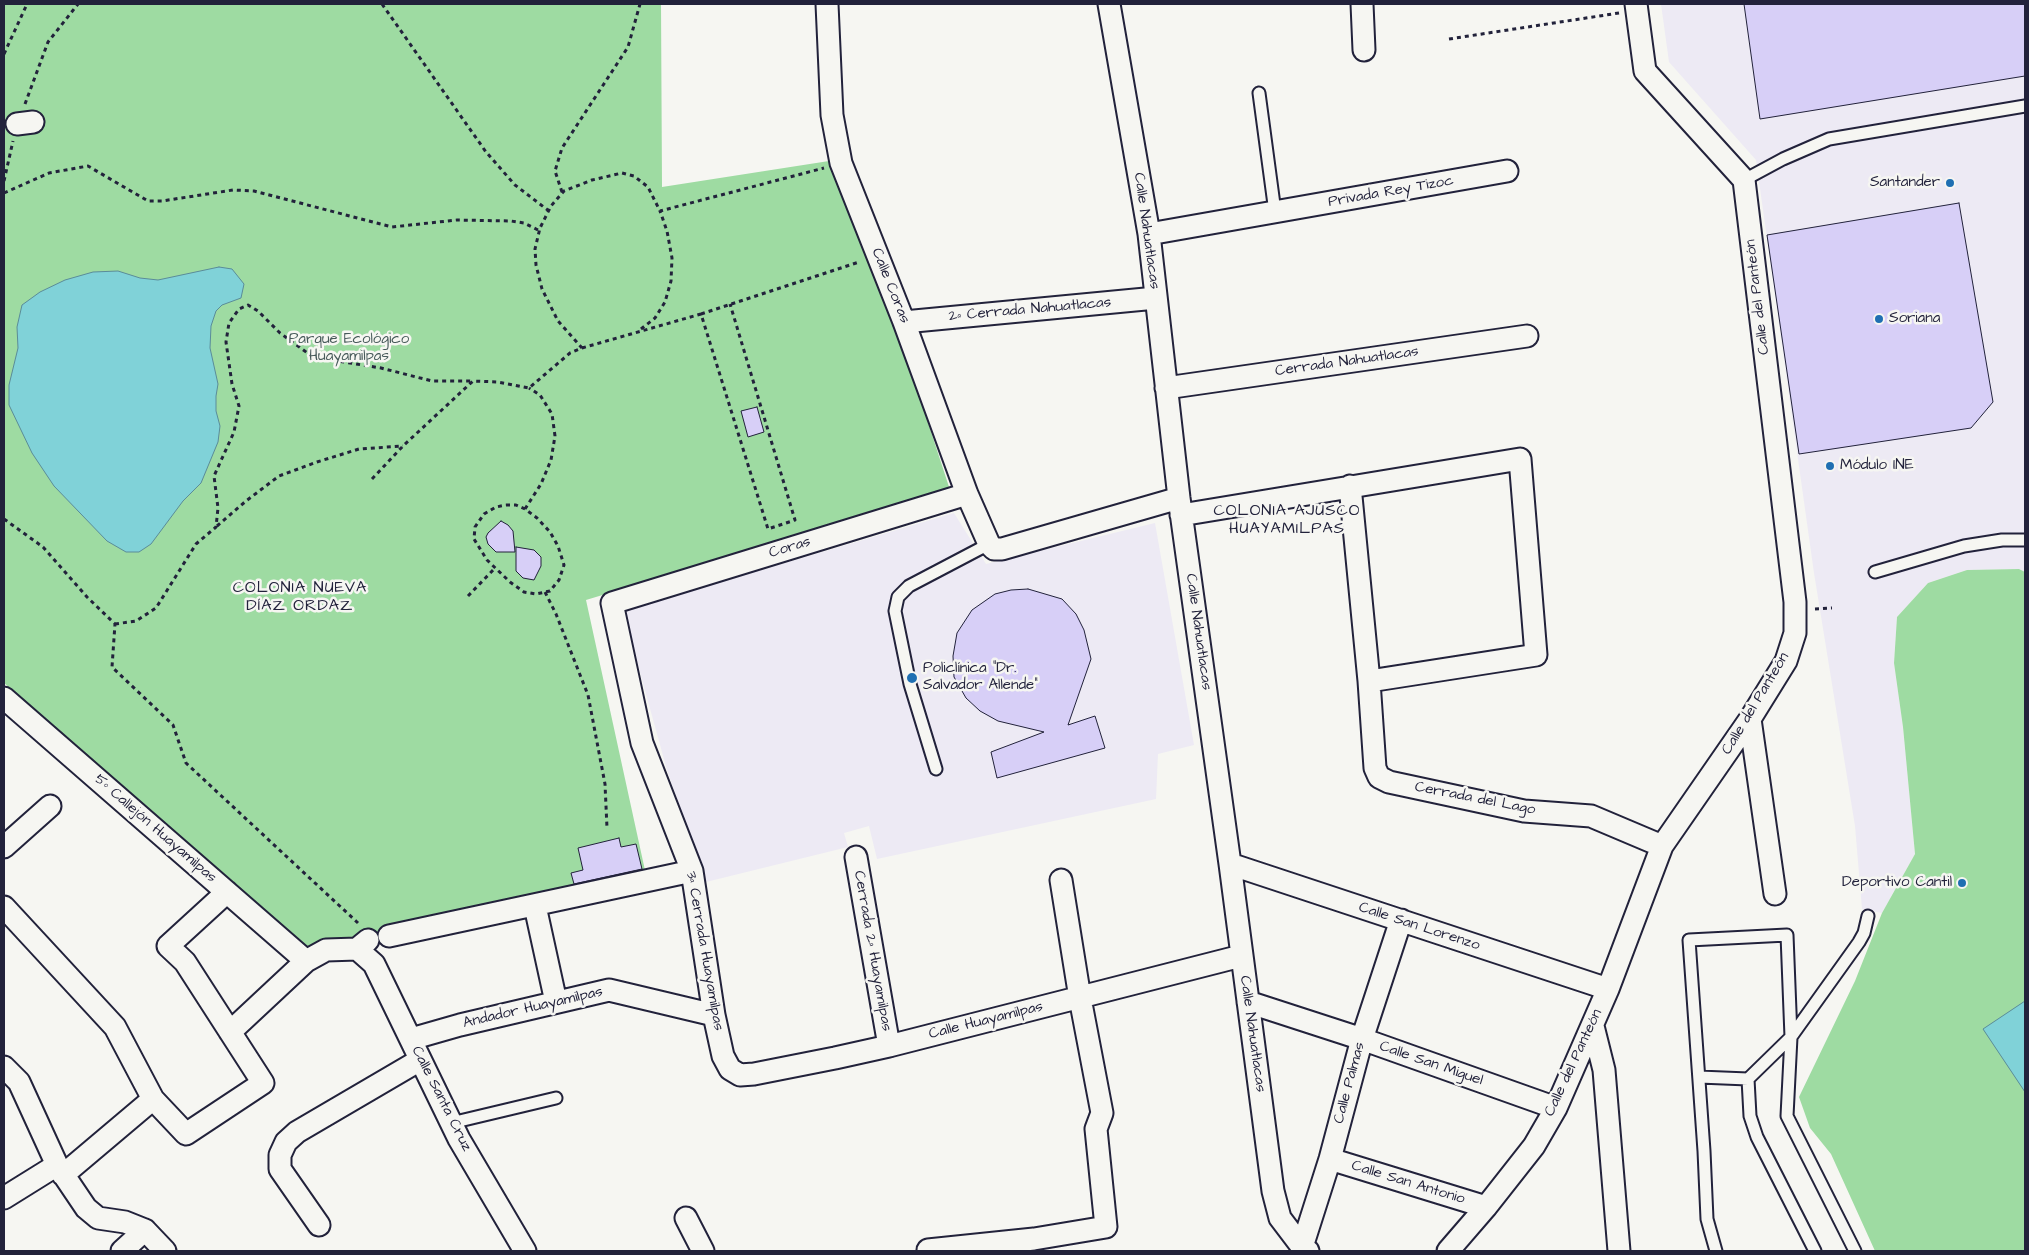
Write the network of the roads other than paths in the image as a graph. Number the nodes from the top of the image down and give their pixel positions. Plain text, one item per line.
1 (827, 4) edge
2 (1109, 4) edge
3 (1362, 4) edge
4 (1636, 7) edge
5 (1364, 50) dead end
6 (1258, 93) dead end
7 (2025, 106) edge
8 (1507, 171) dead end
9 (1744, 180) junction
10 (1275, 212) junction
11 (1149, 234) junction
12 (1156, 298) junction
13 (904, 322) junction
14 (1527, 336) dead end
15 (1166, 388) junction
16 (1350, 486) junction
17 (967, 494) junction
18 (1180, 507) junction
19 (2025, 540) edge
20 (996, 546) junction
21 (1875, 572) dead end
22 (612, 603) joint
23 (1369, 681) junction
24 (4, 698) edge
25 (1750, 719) junction
26 (936, 769) dead end
27 (50, 806) dead end
28 (1662, 846) junction
29 (4, 847) edge
30 (856, 857) dead end
31 (1230, 864) junction
32 (692, 871) junction
33 (1061, 880) dead end
34 (227, 892) junction
35 (1775, 894) dead end
36 (535, 906) junction
37 (4, 907) edge
38 (1868, 916) dead end
39 (1401, 920) junction
40 (389, 936) dead end
41 (1241, 956) junction
42 (306, 961) junction
43 (1608, 989) junction
44 (1080, 998) junction
45 (556, 1002) junction
46 (1248, 1002) junction
47 (714, 1014) junction
48 (1593, 1026) junction
49 (230, 1032) junction
50 (1791, 1037) junction
51 (411, 1039) junction
52 (1362, 1039) junction
53 (888, 1046) junction
54 (420, 1060) junction
55 (4, 1066) edge
56 (730, 1069) joint
57 (1699, 1077) junction
58 (1748, 1079) junction
59 (556, 1098) dead end
60 (153, 1099) junction
61 (1556, 1108) junction
62 (451, 1123) junction
63 (1330, 1159) junction
64 (60, 1170) junction
65 (4, 1198) edge
66 (1486, 1207) junction
67 (686, 1218) dead end
68 (319, 1225) dead end
69 (145, 1230) junction
70 (1455, 1248) edge
71 (1305, 1249) edge
72 (928, 1250) edge
73 (122, 1251) edge
74 (165, 1251) edge
75 (525, 1251) edge
76 (703, 1251) edge
77 (1619, 1251) edge
78 (1716, 1251) edge
79 (1816, 1251) edge
80 (1855, 1251) edge

1 - 13 street, Calle Coras
2 - 11 street, Calle Nahuatlacas
3 - 5 street
4 - 9 street
6 - 10 lane
7 - 9 lane
8 - 10 street, Privada Rey Tizoc
9 - 25 street, Calle del Panteón
10 - 11 street, Privada Rey Tizoc
11 - 12 street, Calle Nahuatlacas
12 - 13 street, 2ª Cerrada Nahuatlacas
12 - 15 street, Calle Nahuatlacas
13 - 17 street, Calle Coras
14 - 15 street, Cerrada Nahuatlacas
15 - 18 street, Calle Nahuatlacas
16 - 18 street
16 - 23 street, Cerrada del Lago
16 - 23 street
17 - 20 street, Calle Coras
17 - 22 street, Coras
18 - 20 street
18 - 31 street, Calle Nahuatlacas
19 - 21 lane
20 - 26 lane
22 - 32 street, 3ª Cerrada Huayamilpas
23 - 28 street, Cerrada del Lago
24 - 34 street, 5º Callejón Huayamilpas
25 - 28 street, Calle del Panteón
25 - 35 street
27 - 29 street
28 - 43 street, Calle del Panteón
30 - 53 street, Cerrada 2ª Huayamilpas
31 - 39 street, Calle San Lorenzo
31 - 41 street, Calle Nahuatlacas
32 - 36 street
32 - 47 street, 3ª Cerrada Huayamilpas
33 - 44 street
34 - 42 street, 5º Callejón Huayamilpas
34 - 49 street
36 - 40 street
36 - 45 street
37 - 60 street
38 - 50 lane
39 - 43 street, Calle San Lorenzo
39 - 52 street, Calle Palmas
41 - 44 street, Calle Huayamilpas
41 - 46 street, Calle Nahuatlacas
42 - 49 street
42 - 51 street, Calle Santa Cruz
43 - 48 street, Calle del Panteón
44 - 53 street, Calle Huayamilpas
44 - 72 street
45 - 47 street, Andador Huayamilpas
45 - 51 street, Andador Huayamilpas
46 - 52 street, Calle San Miguel
46 - 71 street, Calle Nahuatlacas
47 - 56 street, 3ª Cerrada Huayamilpas
48 - 61 street, Calle del Panteón
48 - 77 street
49 - 60 street
50 - 57 lane
50 - 58 lane
50 - 80 lane
51 - 54 street, Calle Santa Cruz
52 - 61 street, Calle San Miguel
52 - 63 street, Calle Palmas
53 - 56 street, Calle Huayamilpas
54 - 62 street, Calle Santa Cruz
54 - 68 street
55 - 64 street
57 - 58 lane
57 - 78 lane
58 - 79 lane
59 - 62 lane
60 - 64 street
61 - 66 street, Calle del Panteón
62 - 75 street, Calle Santa Cruz
63 - 66 street, Calle San Antonio
63 - 71 street, Calle Palmas
64 - 65 street
64 - 69 street
66 - 70 street, Calle del Panteón
67 - 76 street
69 - 73 street
69 - 74 street

